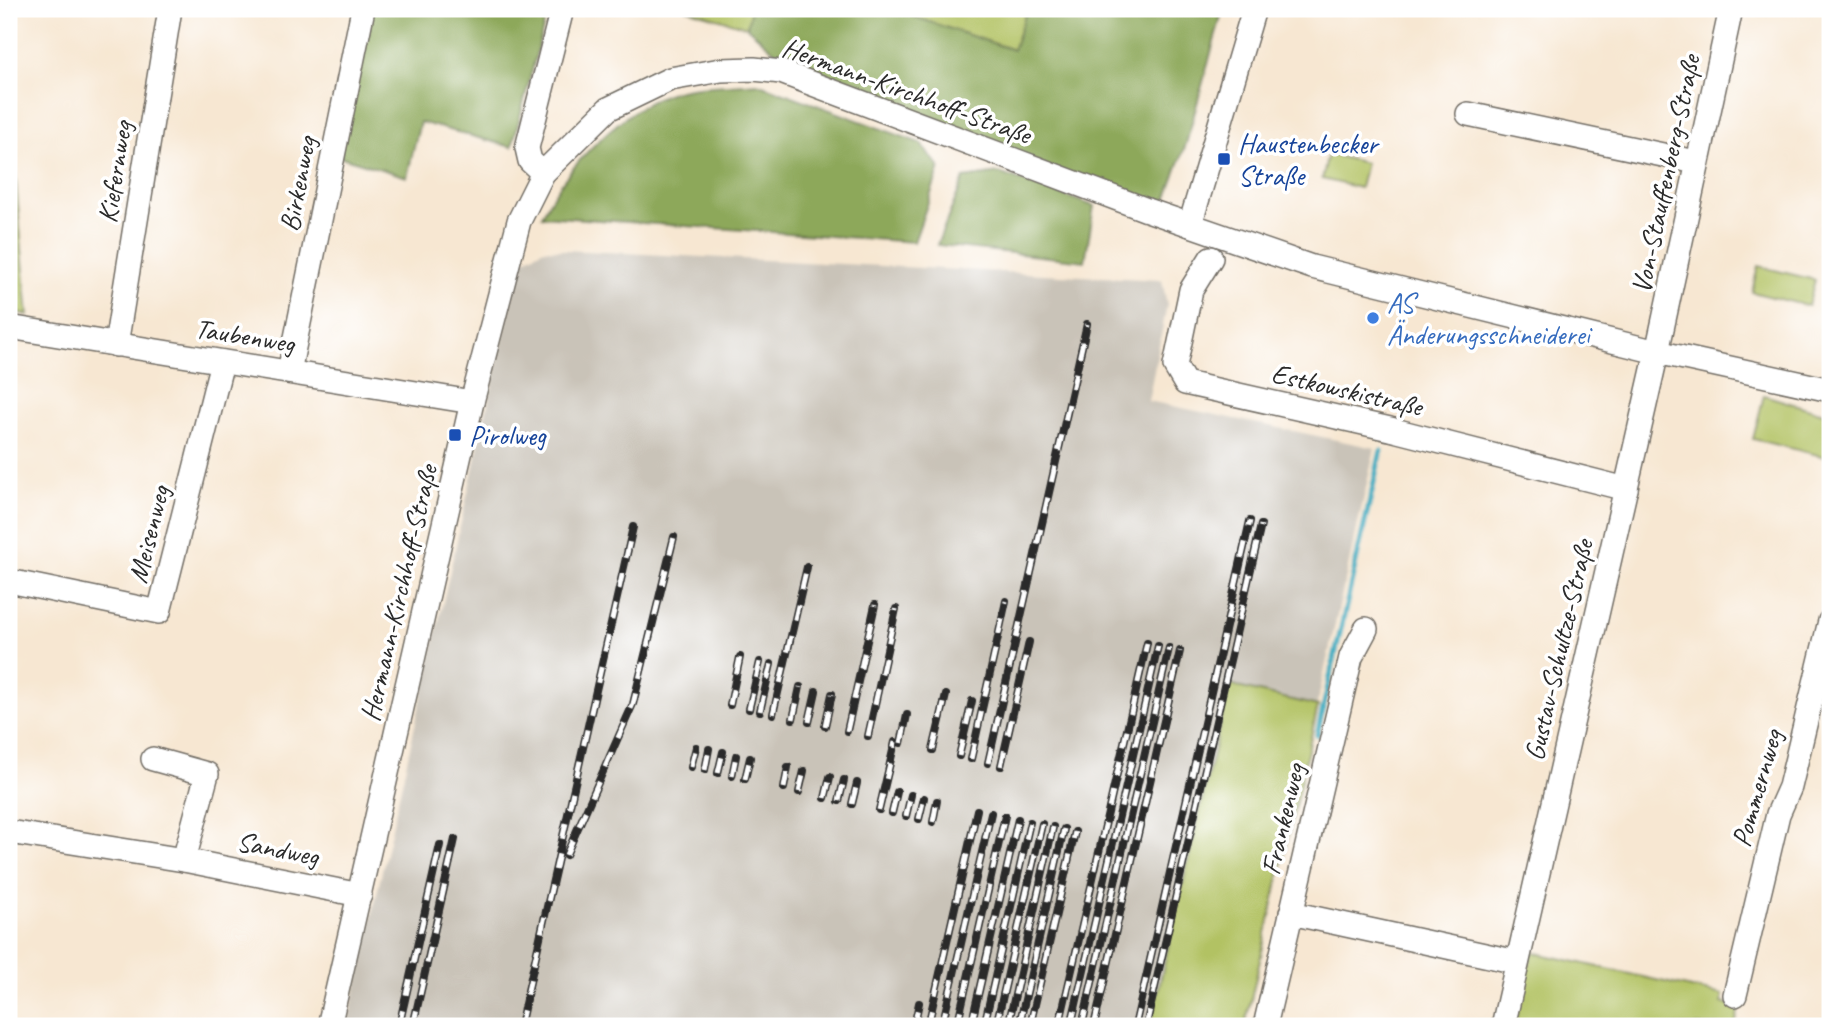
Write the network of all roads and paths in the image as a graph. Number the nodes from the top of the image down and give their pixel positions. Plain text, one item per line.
1 (170, 9) edge
2 (363, 9) edge
3 (562, 9) edge
4 (1254, 9) edge
5 (1731, 9) edge
6 (1468, 114) dead end
7 (1696, 162) junction
8 (543, 173) junction
9 (1190, 225) junction
10 (1212, 258) dead end
11 (9, 327) edge
12 (116, 345) junction
13 (1657, 352) junction
14 (222, 362) junction
15 (289, 372) junction
16 (1830, 390) edge
17 (472, 402) junction
18 (1626, 489) junction
19 (9, 581) edge
20 (1830, 621) edge
21 (1366, 629) dead end
22 (153, 759) dead end
23 (9, 832) edge
24 (184, 860) junction
25 (360, 895) junction
26 (1291, 914) junction
27 (1517, 962) junction
28 (1735, 995) dead end
29 (329, 1026) edge
30 (1265, 1026) edge
31 (1503, 1026) edge

1 - 12 street, Kiefernweg
2 - 15 street, Birkenweg
3 - 8 street
4 - 9 street
5 - 7 street, Von-Stauffenberg-Straße
6 - 7 street
7 - 13 street, Von-Stauffenberg-Straße
8 - 9 street, Hermann-Kirchhoff-Straße
8 - 17 street, Hermann-Kirchhoff-Straße
9 - 13 street, Hermann-Kirchhoff-Straße
10 - 18 street, Estkowskistraße
11 - 12 street, Taubenweg
12 - 14 street, Taubenweg
13 - 16 street, Hermann-Kirchhoff-Straße
13 - 18 street, Gustav-Schultze-Straße
14 - 15 street, Taubenweg
14 - 19 street, Meisenweg
15 - 17 street, Taubenweg
17 - 25 street, Hermann-Kirchhoff-Straße
18 - 27 street, Gustav-Schultze-Straße
20 - 28 street, Pommernweg
21 - 26 street, Frankenweg
22 - 24 street
23 - 24 street, Sandweg
24 - 25 street, Sandweg
25 - 29 street, Hermann-Kirchhoff-Straße
26 - 27 street
26 - 30 street, Frankenweg
27 - 31 street, Gustav-Schultze-Straße

